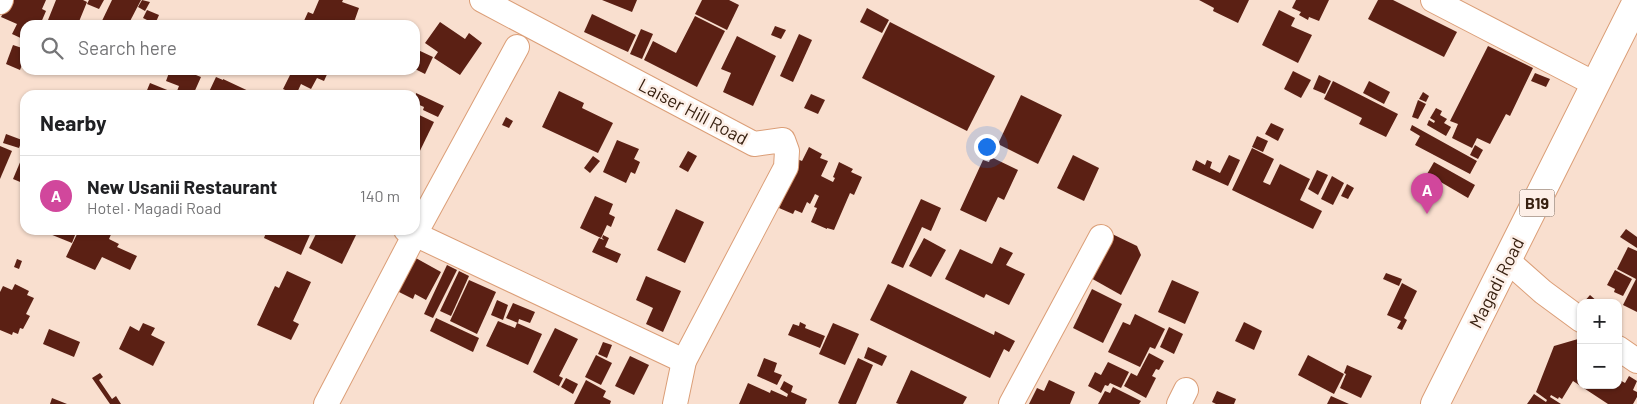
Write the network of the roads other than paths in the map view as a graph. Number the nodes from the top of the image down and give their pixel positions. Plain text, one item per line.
1 (482, 0) edge
2 (1433, 0) edge
3 (1637, 1) edge
4 (517, 47) dead end
5 (1595, 84) junction
6 (420, 215) edge
7 (409, 235) edge
8 (416, 235) edge
9 (1101, 237) dead end
10 (1508, 261) junction
11 (1577, 317) edge
12 (1622, 351) edge
13 (684, 361) junction
14 (1637, 361) edge
15 (326, 404) edge
16 (675, 404) edge
17 (1011, 404) edge
18 (1435, 404) edge

1 - 13 street, Laiser Hill Road
2 - 5 street
3 - 5 highway, Magadi Road / B19
4 - 6 street
5 - 10 highway, Magadi Road / B19
7 - 15 street
8 - 13 street
9 - 17 street
10 - 11 street
10 - 18 highway, Magadi Road / B19
12 - 14 street
13 - 16 street, Laiser Hill Road

